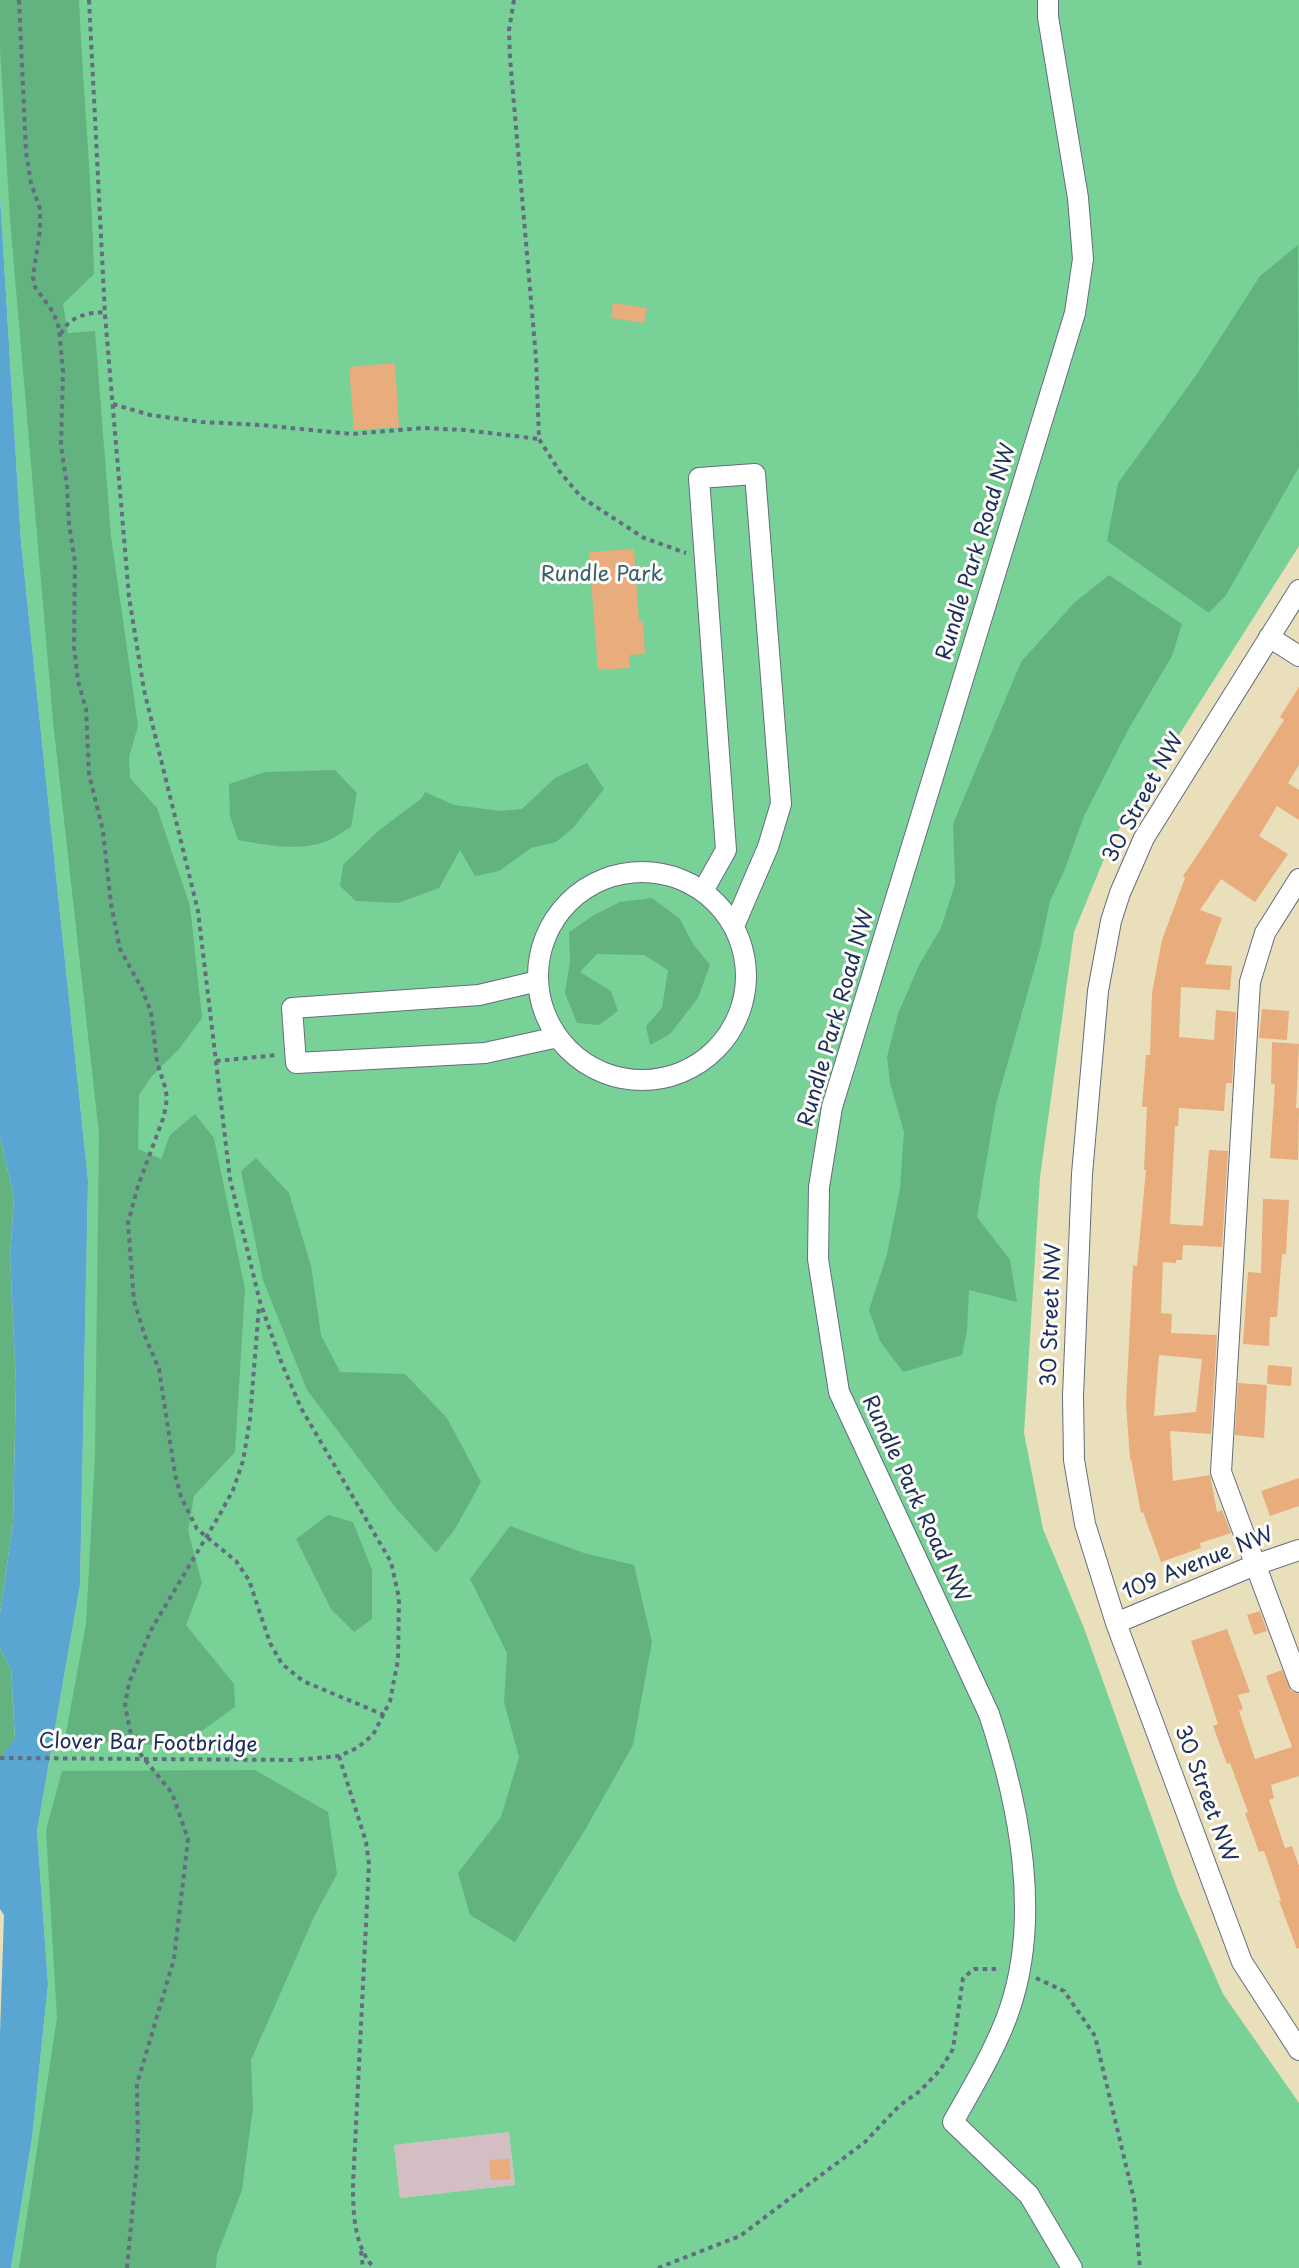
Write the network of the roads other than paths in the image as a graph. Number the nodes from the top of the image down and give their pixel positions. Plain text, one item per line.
1 (1048, 0) edge
2 (1299, 590) edge
3 (1269, 637) junction
4 (1299, 656) edge
5 (1299, 879) edge
6 (703, 891) junction
7 (734, 926) junction
8 (538, 981) junction
9 (558, 1037) junction
10 (1299, 1550) edge
11 (1255, 1565) junction
12 (1116, 1623) junction
13 (1299, 1682) edge
14 (1299, 2050) edge
15 (1072, 2268) edge

1 - 15 street, Rundle Park Road NW
2 - 3 street, 30 Street NW
3 - 4 street
3 - 12 street, 30 Street NW
5 - 11 street
6 - 7 street
6 - 7 street
6 - 8 street
7 - 9 street
8 - 9 street
8 - 9 street
10 - 11 street, 109 Avenue NW
11 - 12 street, 109 Avenue NW
11 - 13 street
12 - 14 street, 30 Street NW

